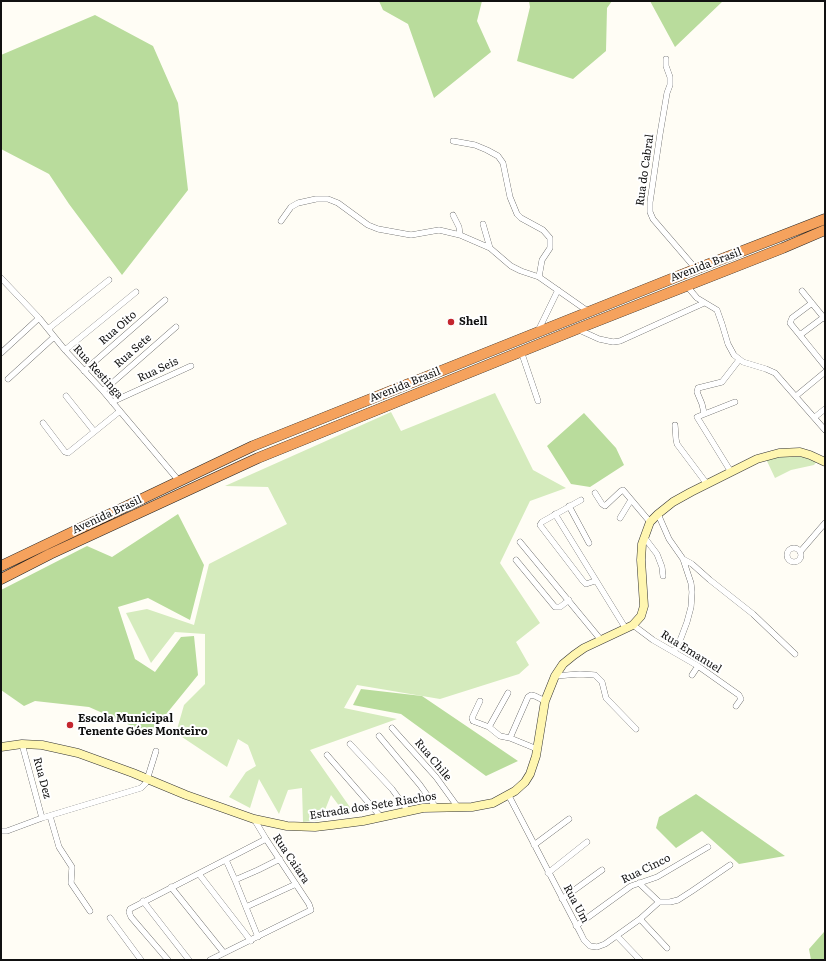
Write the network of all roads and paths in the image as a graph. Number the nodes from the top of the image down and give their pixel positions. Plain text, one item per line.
1 (666, 59) dead end
2 (453, 141) dead end
3 (825, 211) edge
4 (453, 215) dead end
5 (825, 219) edge
6 (281, 221) dead end
7 (483, 224) dead end
8 (825, 230) edge
9 (460, 235) junction
10 (825, 237) edge
11 (772, 240) junction
12 (490, 248) junction
13 (782, 248) junction
14 (696, 269) junction
15 (539, 277) junction
16 (1, 278) edge
17 (109, 280) dead end
18 (686, 285) junction
19 (558, 290) junction
20 (802, 291) dead end
21 (136, 292) dead end
22 (165, 300) dead end
23 (704, 303) junction
24 (812, 303) junction
25 (590, 312) junction
26 (39, 318) junction
27 (824, 318) edge
28 (176, 328) dead end
29 (48, 329) junction
30 (577, 329) junction
31 (537, 333) junction
32 (800, 335) junction
33 (54, 337) junction
34 (65, 350) junction
35 (521, 351) junction
36 (1, 353) edge
37 (739, 360) junction
38 (191, 366) dead end
39 (825, 366) edge
40 (84, 371) junction
41 (825, 372) edge
42 (8, 379) dead end
43 (103, 391) junction
44 (66, 396) dead end
45 (796, 396) junction
46 (538, 401) dead end
47 (112, 402) junction
48 (735, 402) dead end
49 (825, 409) edge
50 (120, 411) junction
51 (704, 413) junction
52 (815, 417) junction
53 (43, 423) dead end
54 (675, 425) dead end
55 (825, 430) edge
56 (94, 431) junction
57 (825, 462) edge
58 (731, 472) junction
59 (179, 481) junction
60 (707, 484) junction
61 (594, 493) dead end
62 (581, 500) dead end
63 (631, 500) junction
64 (570, 506) junction
65 (555, 514) junction
66 (658, 514) junction
67 (620, 518) dead end
68 (650, 522) junction
69 (825, 523) edge
70 (644, 537) junction
71 (520, 542) dead end
72 (589, 543) dead end
73 (800, 552) dead end
74 (683, 559) junction
75 (516, 560) dead end
76 (1, 566) edge
77 (663, 576) dead end
78 (1, 579) edge
79 (595, 581) junction
80 (568, 600) junction
81 (629, 627) junction
82 (601, 640) junction
83 (674, 652) junction
84 (795, 654) dead end
85 (698, 666) junction
86 (692, 675) dead end
87 (555, 676) junction
88 (508, 693) dead end
89 (480, 701) dead end
90 (545, 701) junction
91 (736, 706) dead end
92 (489, 727) junction
93 (392, 728) dead end
94 (636, 728) dead end
95 (379, 736) dead end
96 (510, 738) junction
97 (22, 744) junction
98 (350, 744) dead end
99 (1, 747) edge
100 (536, 749) junction
101 (156, 751) dead end
102 (327, 755) dead end
103 (148, 779) junction
104 (509, 796) junction
105 (435, 806) junction
106 (457, 806) junction
107 (408, 810) junction
108 (50, 816) junction
109 (381, 817) junction
110 (42, 818) junction
111 (254, 819) junction
112 (569, 819) dead end
113 (1, 831) edge
114 (266, 839) junction
115 (587, 842) dead end
116 (534, 845) junction
117 (708, 847) dead end
118 (280, 859) junction
119 (226, 860) junction
120 (730, 865) dead end
121 (602, 870) dead end
122 (548, 873) junction
123 (199, 874) junction
124 (235, 880) junction
125 (639, 883) junction
126 (296, 884) junction
127 (171, 887) junction
128 (562, 899) junction
129 (143, 902) junction
130 (659, 902) junction
131 (246, 907) junction
132 (90, 911) dead end
133 (110, 918) dead end
134 (640, 919) junction
135 (576, 926) junction
136 (617, 936) junction
137 (258, 937) junction
138 (250, 941) junction
139 (667, 948) dead end
140 (224, 953) junction
141 (141, 960) edge
142 (168, 960) edge
143 (189, 960) edge
144 (210, 960) edge
145 (640, 960) edge

1 - 14 street, Rua do Cabral
2 - 15 street
3 - 11 highway
4 - 9 street
5 - 11 highway, Avenida Brasil
6 - 9 street
7 - 12 street
8 - 13 highway, Avenida Brasil
9 - 12 street
10 - 13 highway
11 - 14 highway, Avenida Brasil
12 - 15 street
13 - 18 highway, Avenida Brasil
14 - 25 highway, Avenida Brasil
15 - 19 street
16 - 26 street, Rua Restinga
17 - 29 street
18 - 23 street
18 - 30 highway, Avenida Brasil
19 - 25 street
19 - 31 street
20 - 24 street
21 - 34 street
22 - 40 street, Rua Oito
23 - 30 street
23 - 37 street
24 - 27 street
24 - 32 street
25 - 31 highway, Avenida Brasil
26 - 29 street, Rua Restinga
26 - 36 street
27 - 32 street
28 - 43 street, Rua Sete
29 - 33 street, Rua Restinga
30 - 35 highway, Avenida Brasil
31 - 59 highway, Avenida Brasil
32 - 39 street
33 - 34 street, Rua Restinga
33 - 42 street
34 - 40 street, Rua Restinga
35 - 46 street
35 - 78 highway, Avenida Brasil
37 - 45 street
37 - 51 street
38 - 47 street, Rua Seis
40 - 43 street, Rua Restinga
41 - 45 street
43 - 47 street, Rua Restinga
44 - 56 street
45 - 52 street
47 - 50 street, Rua Restinga
48 - 51 street
49 - 52 street
50 - 56 street
50 - 59 street, Rua Restinga
51 - 58 street
52 - 55 street
53 - 56 street
54 - 60 street
57 - 58 street
58 - 60 street
59 - 76 highway, Avenida Brasil
60 - 66 street
61 - 63 street
62 - 64 street
63 - 67 street
63 - 68 street
64 - 65 street
64 - 72 street
65 - 79 street
65 - 79 street
66 - 68 street
66 - 74 street
68 - 70 street
69 - 73 street
70 - 77 street
70 - 81 street
71 - 80 street
74 - 83 street
74 - 84 street
75 - 80 street
79 - 81 street
80 - 82 street
81 - 82 street, Estrada dos Sete Riachos
81 - 83 street, Rua Emanuel
82 - 87 street, Estrada dos Sete Riachos
83 - 85 street, Rua Emanuel
85 - 86 street
85 - 91 street, Rua Emanuel
87 - 90 street, Estrada dos Sete Riachos
87 - 94 street
88 - 92 street
89 - 92 street
90 - 96 street
90 - 100 street, Estrada dos Sete Riachos
92 - 96 street
93 - 106 street, Rua Chile
95 - 105 street
96 - 100 street
97 - 99 street, Estrada dos Sete Riachos
97 - 103 street, Estrada dos Sete Riachos
97 - 110 street, Rua Dez
98 - 107 street
100 - 104 street, Estrada dos Sete Riachos
101 - 103 street
102 - 109 street
103 - 108 street
103 - 111 street, Estrada dos Sete Riachos
104 - 106 street, Estrada dos Sete Riachos
104 - 116 street, Rua Um
105 - 106 street, Estrada dos Sete Riachos
105 - 107 street, Estrada dos Sete Riachos
107 - 109 street, Estrada dos Sete Riachos
108 - 110 street
108 - 132 street
109 - 111 street, Estrada dos Sete Riachos
110 - 113 street
111 - 114 street, Rua Caiara
112 - 116 street
114 - 118 street, Rua Caiara
114 - 119 street
115 - 122 street
116 - 122 street, Rua Um
117 - 125 street, Rua Cinco
118 - 124 street
118 - 126 street, Rua Caiara
119 - 123 street
119 - 124 street
120 - 130 street
121 - 128 street
122 - 128 street, Rua Um
123 - 127 street
123 - 138 street
124 - 131 street
125 - 130 street
125 - 135 street, Rua Cinco
126 - 131 street
126 - 137 street, Rua Caiara
127 - 129 street
127 - 140 street
128 - 135 street, Rua Um
129 - 142 street
129 - 143 street
130 - 134 street, Rua Um
131 - 137 street
133 - 141 street
134 - 136 street, Rua Um
134 - 139 street
135 - 136 street, Rua Um
136 - 145 street
137 - 138 street
138 - 140 street
140 - 144 street

